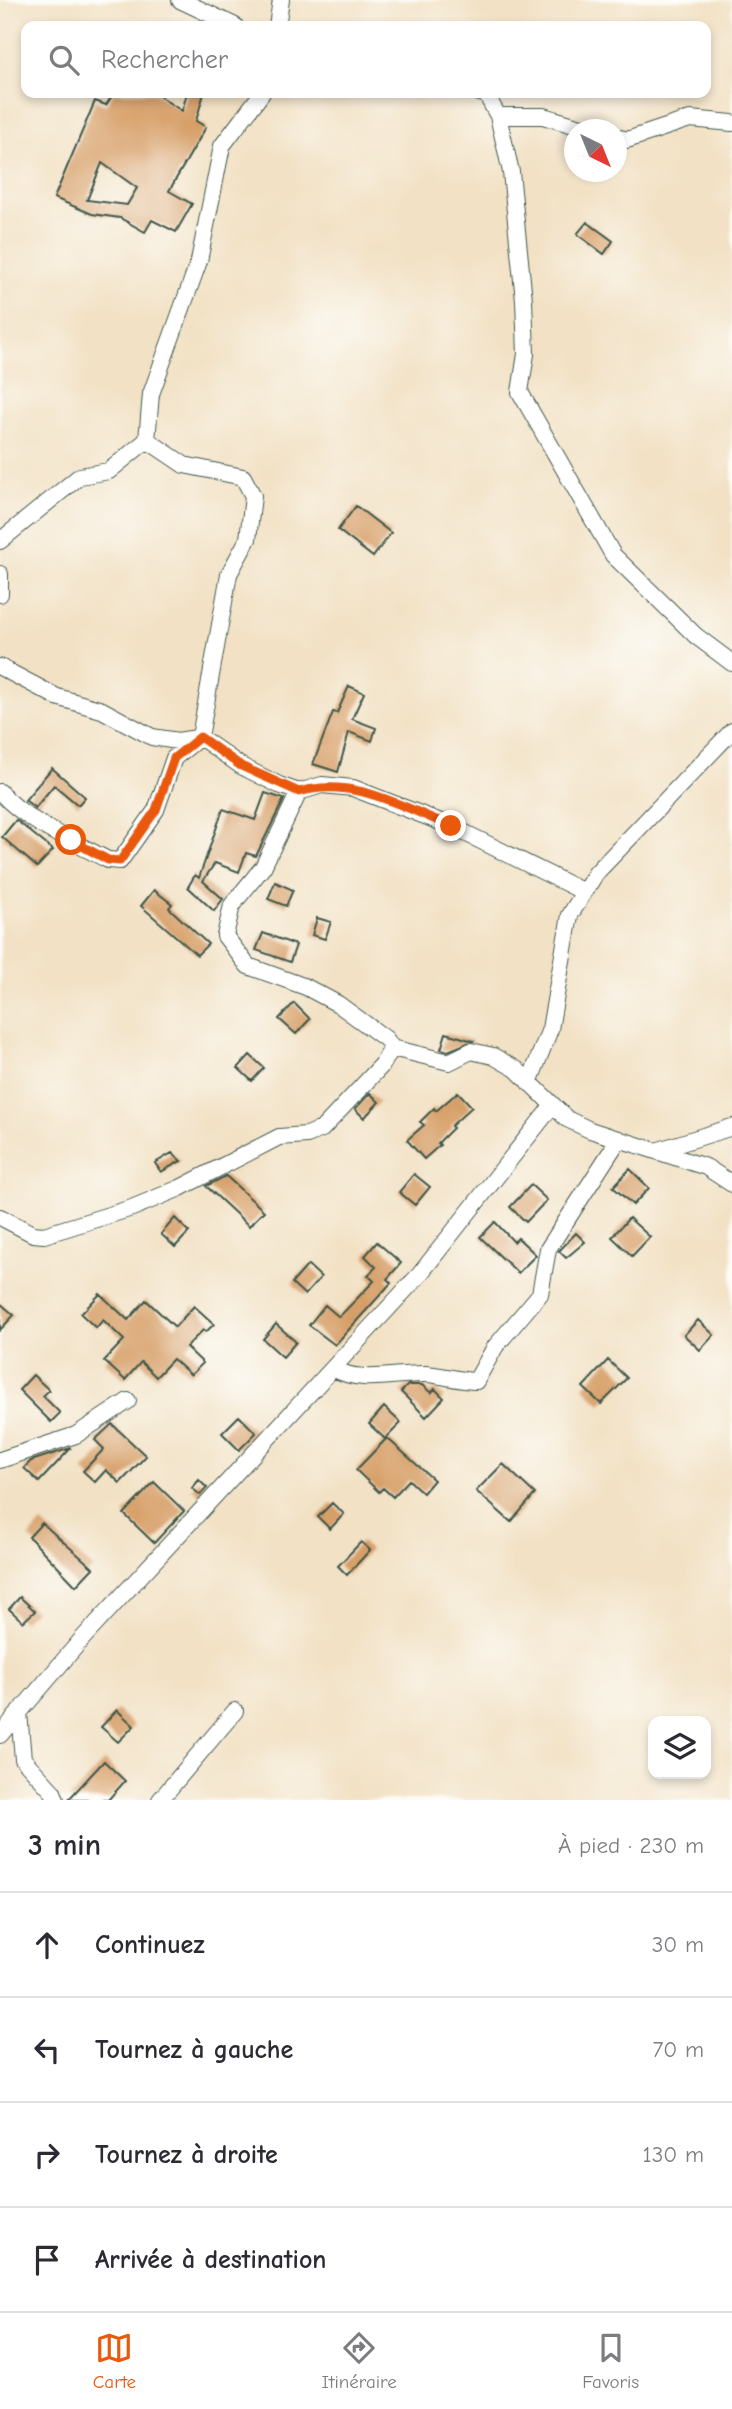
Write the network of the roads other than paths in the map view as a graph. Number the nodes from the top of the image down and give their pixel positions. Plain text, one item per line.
1 (180, 0) edge
2 (281, 0) edge
3 (224, 21) edge
4 (278, 21) edge
5 (258, 98) edge
6 (488, 98) edge
7 (498, 117) junction
8 (564, 122) edge
9 (732, 123) edge
10 (627, 140) edge
11 (146, 440) junction
12 (0, 541) edge
13 (0, 574) edge
14 (0, 594) edge
15 (732, 663) edge
16 (0, 667) edge
17 (732, 731) edge
18 (200, 737) junction
19 (0, 792) edge
20 (299, 792) junction
21 (584, 892) junction
22 (392, 1048) junction
23 (529, 1083) junction
24 (552, 1106) junction
25 (732, 1127) edge
26 (619, 1139) junction
27 (659, 1150) junction
28 (732, 1184) edge
29 (0, 1217) edge
30 (333, 1368) junction
31 (128, 1401) dead end
32 (0, 1460) edge
33 (235, 1711) dead end
34 (19, 1712) junction
35 (0, 1735) edge
36 (56, 1800) edge
37 (160, 1800) edge

1 - 3 street
2 - 4 street
5 - 11 street
6 - 7 street
7 - 8 street
7 - 15 street
9 - 10 street
11 - 12 street
11 - 18 street
13 - 14 street
16 - 18 street
17 - 21 street
18 - 19 street
18 - 20 street
20 - 21 street
20 - 22 street
21 - 23 street
22 - 23 street
22 - 29 street
23 - 24 street
24 - 26 street
24 - 30 street
25 - 27 street
26 - 27 street
26 - 30 street
27 - 28 street
30 - 34 street
31 - 32 street
33 - 37 street
34 - 35 street
34 - 36 street

